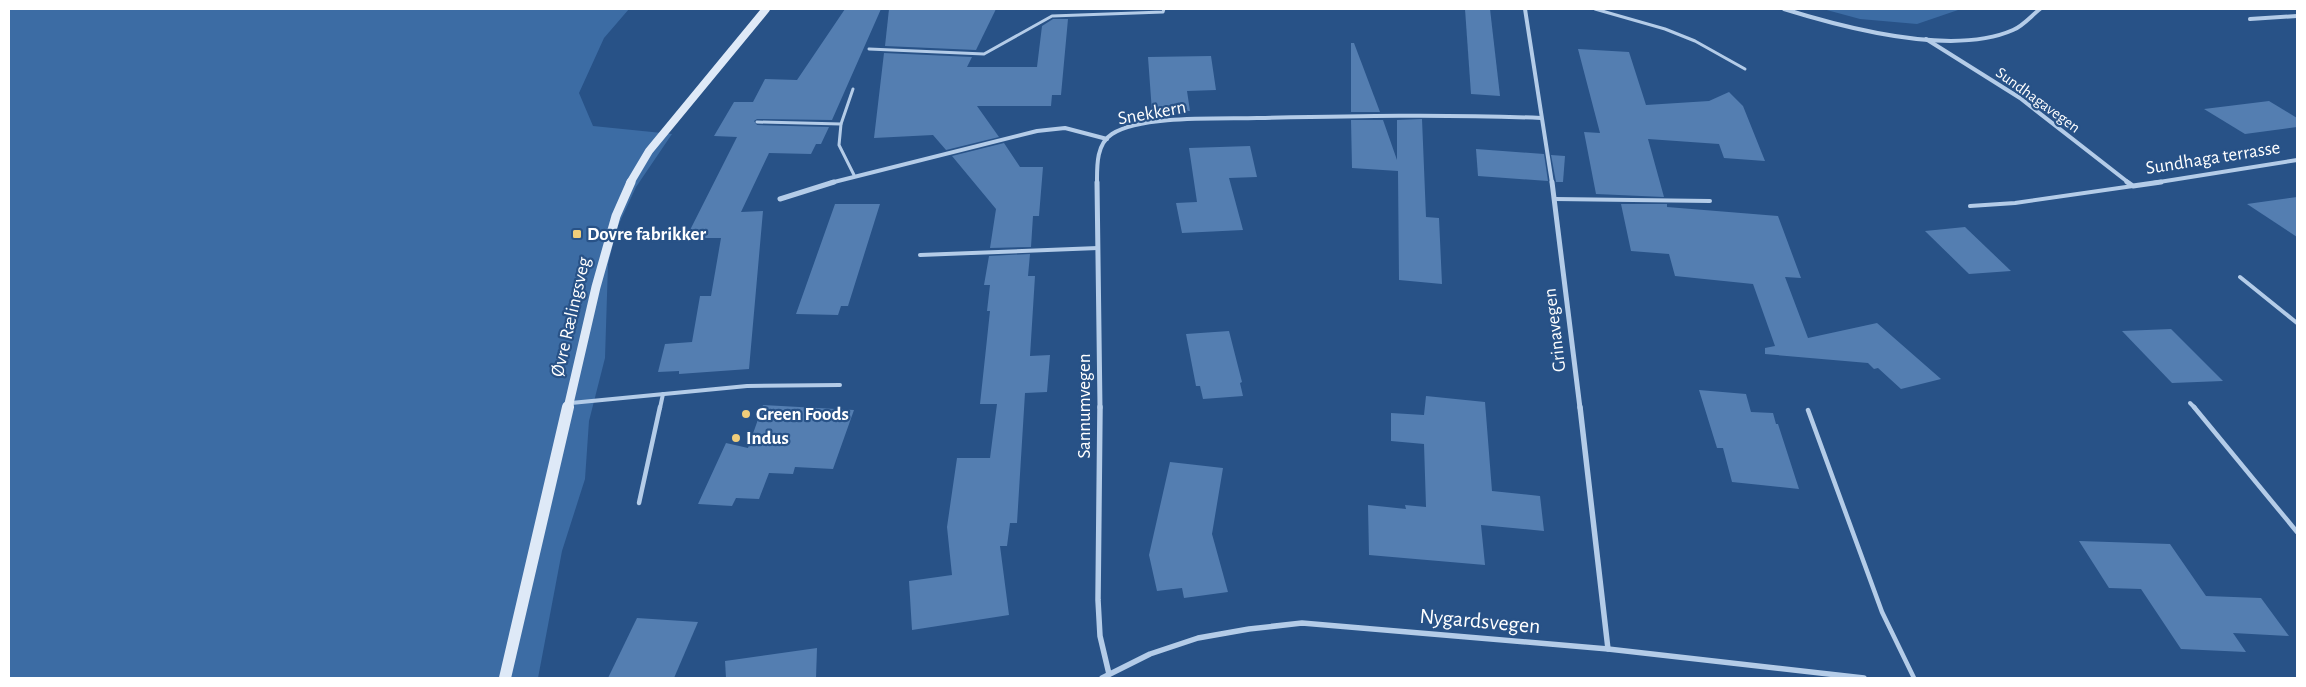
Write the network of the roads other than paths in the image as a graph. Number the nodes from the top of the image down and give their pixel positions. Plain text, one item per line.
1 (766, 9) edge
2 (1164, 9) edge
3 (1525, 9) edge
4 (1595, 9) edge
5 (1784, 9) edge
6 (2040, 9) edge
7 (2297, 16) edge
8 (2250, 19) dead end
9 (1926, 39) junction
10 (869, 49) dead end
11 (1745, 69) dead end
12 (853, 89) dead end
13 (1540, 118) junction
14 (757, 122) dead end
15 (841, 124) junction
16 (1107, 139) junction
17 (2297, 160) edge
18 (854, 175) junction
19 (2133, 186) junction
20 (780, 198) dead end
21 (1555, 199) junction
22 (1710, 201) dead end
23 (1970, 206) dead end
24 (1098, 248) junction
25 (920, 255) dead end
26 (2240, 277) dead end
27 (2297, 323) edge
28 (840, 385) dead end
29 (663, 394) junction
30 (2190, 403) dead end
31 (569, 404) junction
32 (1808, 410) dead end
33 (639, 503) dead end
34 (2297, 532) edge
35 (1608, 649) junction
36 (1109, 674) junction
37 (505, 678) edge
38 (1102, 678) edge
39 (1864, 678) edge
40 (1914, 678) edge

1 - 31 main road, Øvre Rælingsveg
2 - 10 lane
3 - 13 street, Grinavegen
4 - 11 lane
5 - 9 street
6 - 9 street
7 - 8 street
9 - 19 street, Sundhagavegen
12 - 15 lane
13 - 16 street, Snekkern
13 - 21 street, Grinavegen
14 - 15 lane
15 - 18 lane
16 - 18 street, Snekkern
16 - 24 street, Sannumvegen
17 - 19 street, Sundhaga terrasse
18 - 20 street, Snekkern
19 - 23 lane
21 - 22 lane
21 - 35 street, Grinavegen
24 - 25 lane
24 - 36 street, Sannumvegen
26 - 27 lane
28 - 29 lane
29 - 31 lane
29 - 33 lane
30 - 34 lane
31 - 37 main road, Øvre Rælingsveg
32 - 40 lane
35 - 36 street, Nygardsvegen
35 - 39 street, Nygardsvegen
36 - 38 street, Nygardsvegen

